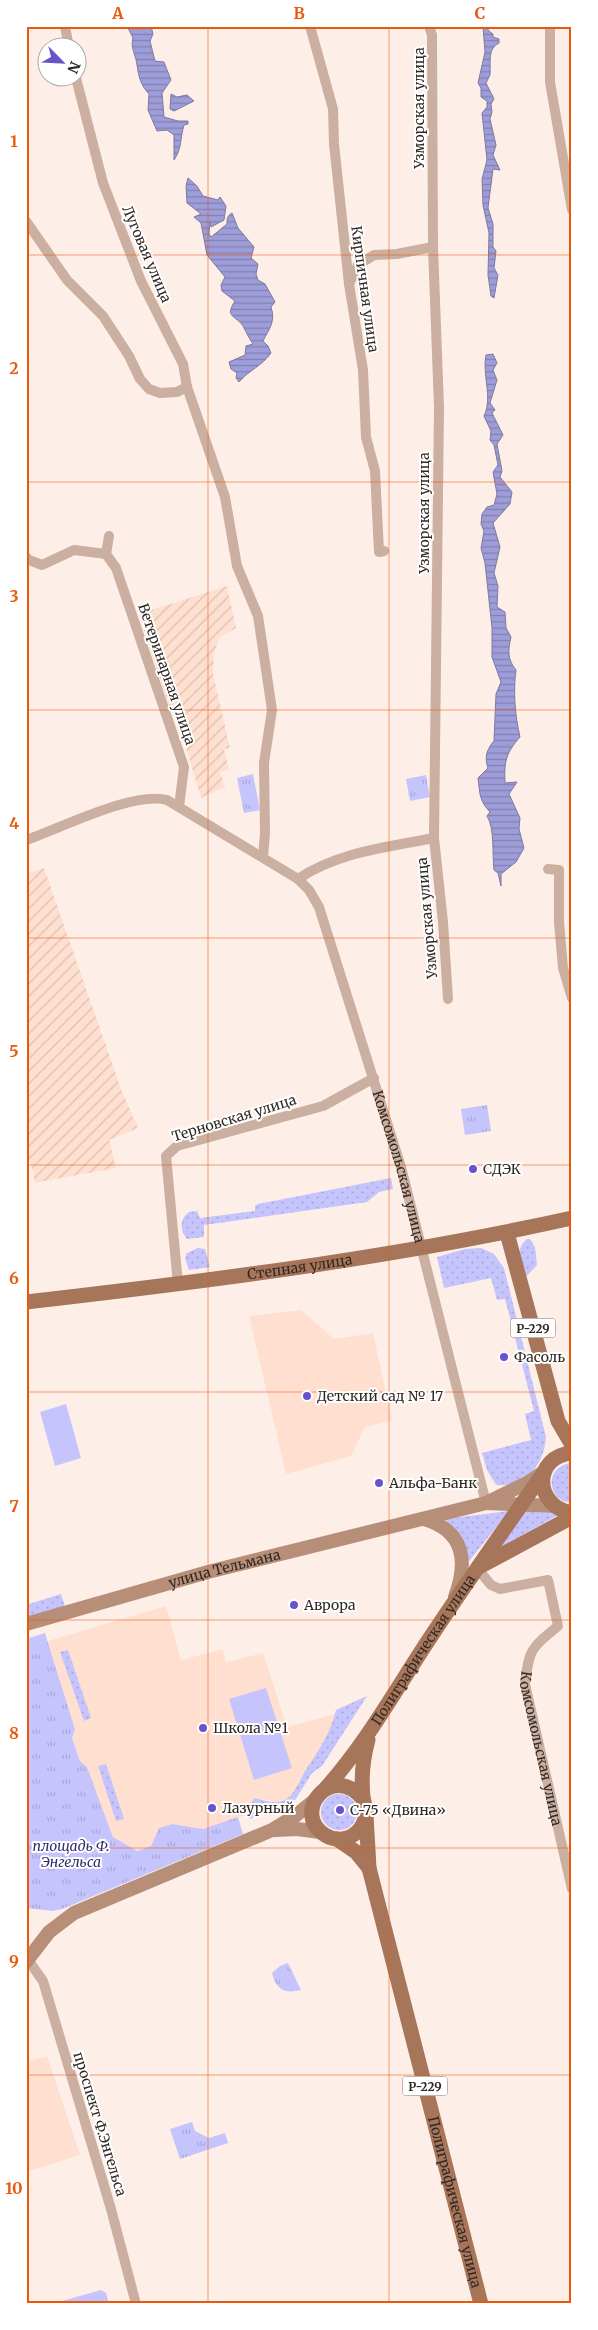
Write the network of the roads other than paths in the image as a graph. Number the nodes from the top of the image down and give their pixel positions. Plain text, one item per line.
1 (310, 26) edge
2 (428, 26) edge
3 (550, 26) edge
4 (79, 88) edge
5 (572, 210) edge
6 (26, 221) edge
7 (434, 247) junction
8 (349, 284) junction
9 (187, 387) junction
10 (109, 536) dead end
11 (384, 551) dead end
12 (106, 554) junction
13 (26, 557) edge
14 (179, 807) junction
15 (27, 838) edge
16 (434, 838) junction
17 (262, 857) junction
18 (548, 870) dead end
19 (298, 879) junction
20 (572, 998) edge
21 (448, 999) dead end
22 (374, 1078) junction
23 (572, 1218) edge
24 (507, 1233) junction
25 (422, 1246) junction
26 (178, 1284) junction
27 (26, 1302) edge
28 (559, 1424) junction
29 (572, 1445) edge
30 (572, 1452) edge
31 (555, 1458) junction
32 (544, 1472) junction
33 (486, 1503) junction
34 (521, 1505) junction
35 (554, 1506) junction
36 (572, 1513) edge
37 (572, 1517) edge
38 (424, 1519) junction
39 (477, 1568) junction
40 (452, 1605) junction
41 (26, 1624) edge
42 (369, 1733) junction
43 (326, 1788) junction
44 (363, 1799) junction
45 (314, 1800) junction
46 (366, 1815) junction
47 (272, 1830) junction
48 (320, 1832) junction
49 (337, 1839) junction
50 (368, 1868) junction
51 (572, 1889) edge
52 (27, 1960) edge
53 (136, 2304) edge
54 (481, 2304) edge

1 - 8 street, Кирпичная улица
2 - 7 street, Узморская улица
3 - 5 street
4 - 9 street, Луговая улица
6 - 9 street
7 - 8 street
7 - 16 street, Узморская улица
8 - 11 street, Кирпичная улица
9 - 17 street, Луговая улица
10 - 12 street
12 - 13 street
12 - 14 street, Ветеринарная улица
14 - 15 street, Комсомольская улица
14 - 17 street, Комсомольская улица
16 - 19 street
16 - 21 street, Узморская улица
17 - 19 street, Комсомольская улица
18 - 20 street
19 - 22 street, Комсомольская улица
22 - 25 street, Комсомольская улица
22 - 26 street, Терновская улица
23 - 24 main road, Степная улица
24 - 25 main road, Степная улица
24 - 28 main road, Р-229
25 - 26 main road, Степная улица
25 - 33 street, Комсомольская улица
26 - 27 main road, Степная улица
28 - 29 main road, Р-229
28 - 31 main road, Р-229
30 - 31 main road
31 - 32 main road, улица Тельмана / Р-229
32 - 33 street, улица Тельмана
32 - 34 main road, Полиграфическая улица / Р-229
32 - 35 main road
33 - 34 street, улица Тельмана
33 - 38 street, улица Тельмана
34 - 35 street, улица Тельмана
34 - 39 main road, Полиграфическая улица / Р-229
35 - 36 main road, улица Тельмана
37 - 39 main road, Полиграфическая улица / Р-229
38 - 40 street
38 - 41 street, улица Тельмана
39 - 40 main road, Полиграфическая улица / Р-229
39 - 51 street, Комсомольская улица
40 - 42 main road, Полиграфическая улица / Р-229
42 - 43 main road, Полиграфическая улица / Р-229
42 - 44 main road, Полиграфическая улица / Р-229
43 - 44 main road
43 - 45 main road, Полиграфическая улица / Р-229
44 - 46 main road, Полиграфическая улица / Р-229
45 - 47 street
45 - 48 main road
46 - 49 main road
46 - 50 main road, Полиграфическая улица / Р-229
47 - 48 street
47 - 52 street
48 - 49 main road, Полиграфическая улица / Р-229
49 - 50 main road, Полиграфическая улица / Р-229
50 - 54 main road, Полиграфическая улица / Р-229
52 - 53 street, проспект Ф.Энгельса

